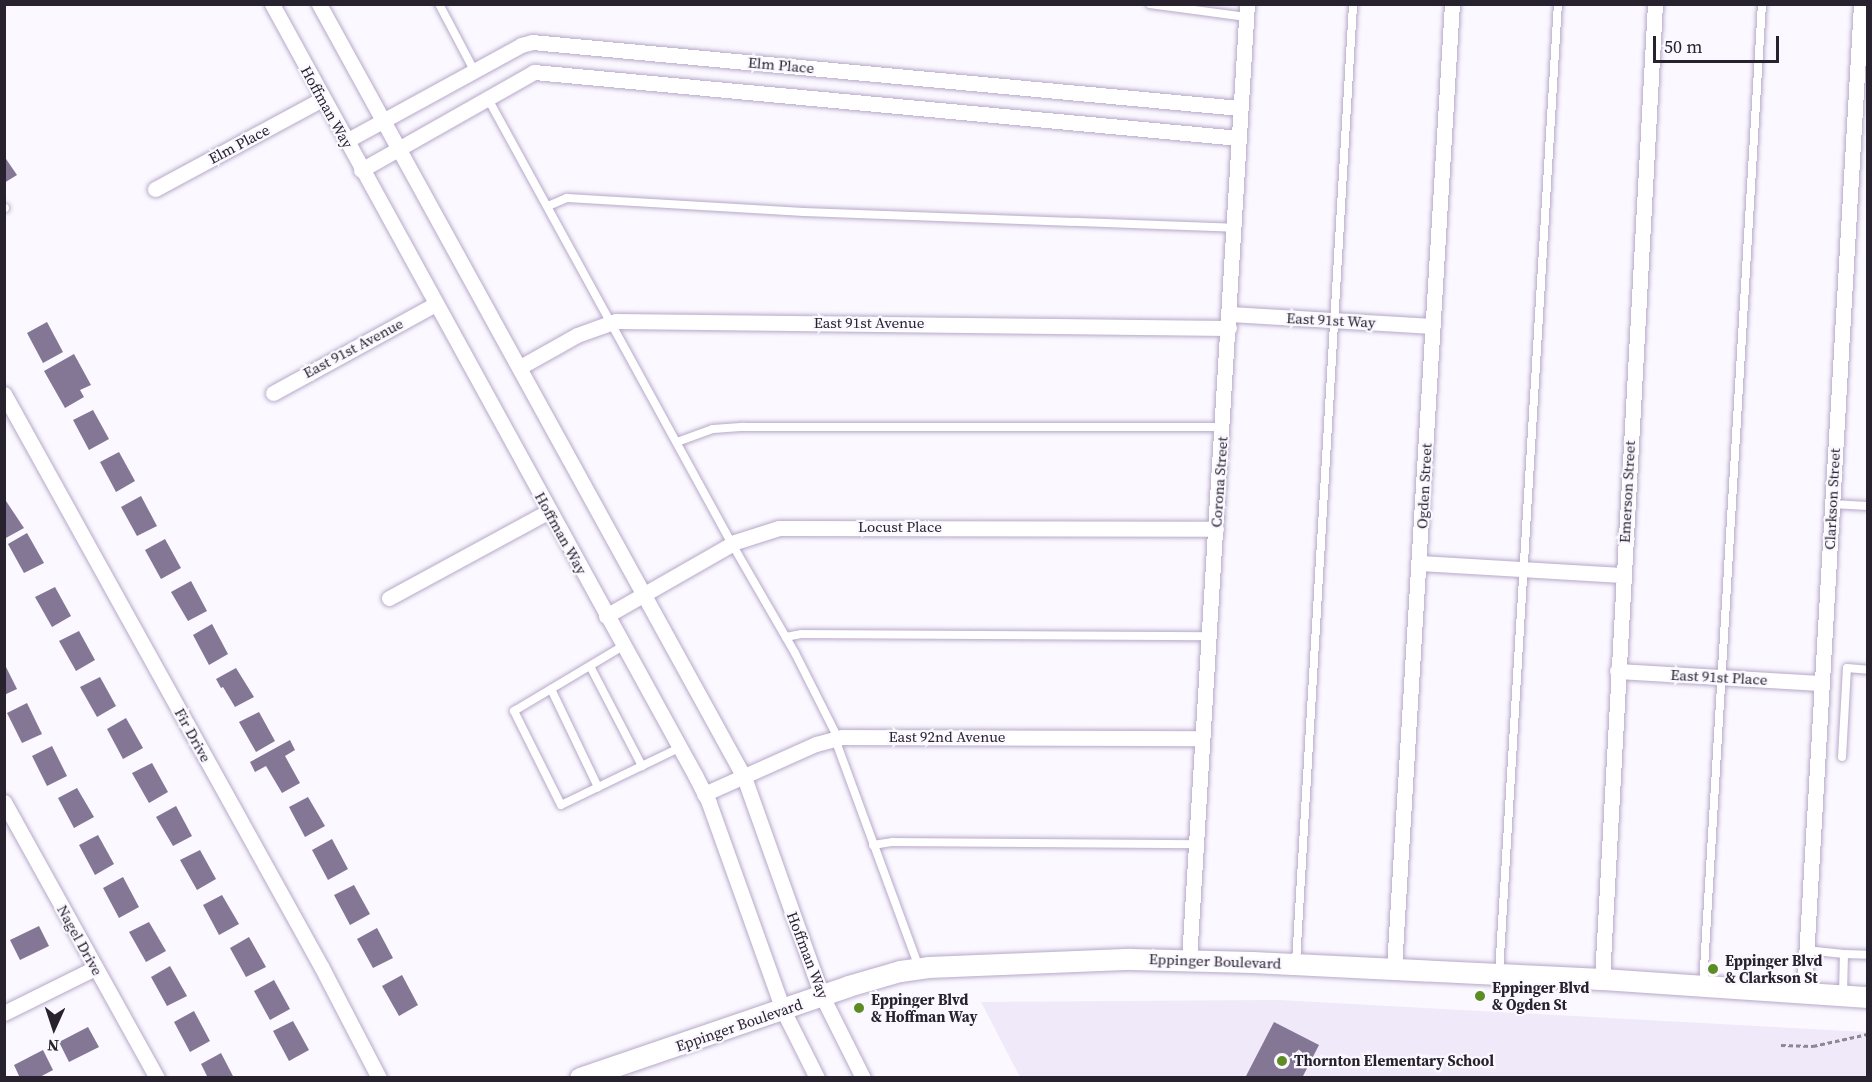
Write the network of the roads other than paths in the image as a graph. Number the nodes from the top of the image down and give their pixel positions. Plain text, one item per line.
1 (272, 4) edge
2 (319, 4) edge
3 (438, 4) edge
4 (1150, 4) edge
5 (1353, 4) edge
6 (1452, 4) edge
7 (1558, 4) edge
8 (1655, 4) edge
9 (1762, 4) edge
10 (1861, 4) edge
11 (1246, 11) edge
12 (474, 70) junction
13 (487, 97) junction
14 (322, 99) junction
15 (1240, 108) junction
16 (382, 120) junction
17 (1239, 138) junction
18 (346, 141) junction
19 (399, 149) junction
20 (362, 170) junction
21 (155, 189) dead end
22 (548, 206) junction
23 (1234, 228) junction
24 (434, 305) junction
25 (1334, 320) junction
26 (1229, 321) junction
27 (610, 322) junction
28 (1433, 326) junction
29 (520, 367) junction
30 (273, 393) dead end
31 (4, 394) edge
32 (1222, 427) junction
33 (677, 442) junction
34 (1832, 504) junction
35 (1868, 506) edge
36 (549, 511) junction
37 (1215, 529) junction
38 (732, 544) junction
39 (1419, 563) junction
40 (1523, 569) junction
41 (1623, 575) junction
42 (645, 596) junction
43 (389, 598) dead end
44 (606, 616) junction
45 (1209, 636) junction
46 (786, 637) junction
47 (623, 646) junction
48 (590, 666) junction
49 (1868, 670) edge
50 (1617, 671) junction
51 (1722, 677) junction
52 (1821, 683) junction
53 (551, 689) junction
54 (837, 738) junction
55 (1202, 738) junction
56 (679, 748) junction
57 (1842, 757) dead end
58 (642, 766) junction
59 (744, 777) junction
60 (598, 787) junction
61 (704, 794) junction
62 (5, 803) edge
63 (1196, 844) junction
64 (873, 845) junction
65 (1806, 950) junction
66 (1844, 954) junction
67 (1868, 955) edge
68 (1190, 960) junction
69 (1296, 964) junction
70 (95, 968) junction
71 (919, 968) junction
72 (1394, 968) junction
73 (1499, 973) junction
74 (1602, 979) junction
75 (1703, 986) junction
76 (1804, 993) junction
77 (822, 996) junction
78 (1843, 996) junction
79 (1868, 998) edge
80 (783, 1010) junction
81 (4, 1013) edge
82 (157, 1077) edge
83 (379, 1077) edge
84 (586, 1077) edge
85 (817, 1077) edge
86 (863, 1077) edge

1 - 14 street, Hoffman Way
2 - 16 street, Hoffman Way
3 - 12 lane
4 - 11 lane
5 - 25 lane
6 - 28 street, Ogden Street
7 - 40 lane
8 - 41 street, Emerson Street
9 - 51 lane
10 - 34 street, Clarkson Street
11 - 15 street, Corona Street
12 - 15 street, Elm Place
12 - 16 street, Elm Place
13 - 17 street, Elm Place
13 - 19 street, Elm Place
13 - 22 lane
14 - 18 street, Hoffman Way
14 - 21 street, Elm Place
15 - 17 street, Corona Street
16 - 18 street, Elm Place
16 - 19 street, Hoffman Way
17 - 23 street, Corona Street
18 - 20 street, Hoffman Way
19 - 20 street, Elm Place
19 - 29 street, Hoffman Way
20 - 24 street, Hoffman Way
22 - 23 lane
22 - 27 lane
23 - 26 street, Corona Street
24 - 30 street, East 91st Avenue
24 - 36 street, Hoffman Way
25 - 26 street, East 91st Way
25 - 28 street, East 91st Way
25 - 69 lane
26 - 27 street, East 91st Avenue
26 - 32 street, Corona Street
27 - 29 street, East 91st Avenue
27 - 33 lane
28 - 39 street, Ogden Street
29 - 42 street, Hoffman Way
31 - 83 street, Fir Drive
32 - 33 lane
32 - 37 street, Corona Street
33 - 38 lane
34 - 35 lane
34 - 52 street, Clarkson Street
36 - 43 street
36 - 44 street, Hoffman Way
37 - 38 street, Locust Place
37 - 45 street, Corona Street
38 - 42 street, Locust Place
38 - 46 lane
39 - 40 street
39 - 72 street, Ogden Street
40 - 41 street
40 - 73 lane
41 - 50 street, Emerson Street
42 - 44 street, Locust Place
42 - 59 street, Hoffman Way
44 - 47 street, Hoffman Way
45 - 46 lane
45 - 55 street, Corona Street
46 - 54 lane
47 - 48 lane
47 - 56 street, Hoffman Way
48 - 53 lane
48 - 58 lane
49 - 57 lane
50 - 51 street, East 91st Place
50 - 74 street, Emerson Street
51 - 52 street, East 91st Place
51 - 75 lane
52 - 65 street, Clarkson Street
53 - 60 lane
53 - 60 lane
54 - 55 street, East 92nd Avenue
54 - 59 street, East 92nd Avenue
54 - 64 lane
55 - 63 street, Corona Street
56 - 58 lane
56 - 61 street, Hoffman Way
58 - 60 lane
59 - 61 street, East 92nd Avenue
59 - 77 street, Hoffman Way
61 - 80 street, Hoffman Way
62 - 70 street, Nagel Drive
63 - 64 lane
63 - 68 street, Corona Street
64 - 71 lane
65 - 66 lane
65 - 76 street, Clarkson Street
66 - 67 lane
66 - 78 lane
68 - 69 street, Eppinger Boulevard
68 - 71 street, Eppinger Boulevard
69 - 72 street, Eppinger Boulevard
70 - 81 street
70 - 82 street, Nagel Drive
71 - 77 street, Eppinger Boulevard
72 - 73 street, Eppinger Boulevard
73 - 74 street, Eppinger Boulevard
74 - 75 street, Eppinger Boulevard
75 - 76 street, Eppinger Boulevard
76 - 78 street, Eppinger Boulevard
77 - 80 street, Eppinger Boulevard
77 - 86 street, Hoffman Way
78 - 79 street, Eppinger Boulevard
80 - 84 street, Eppinger Boulevard
80 - 85 street, Hoffman Way

